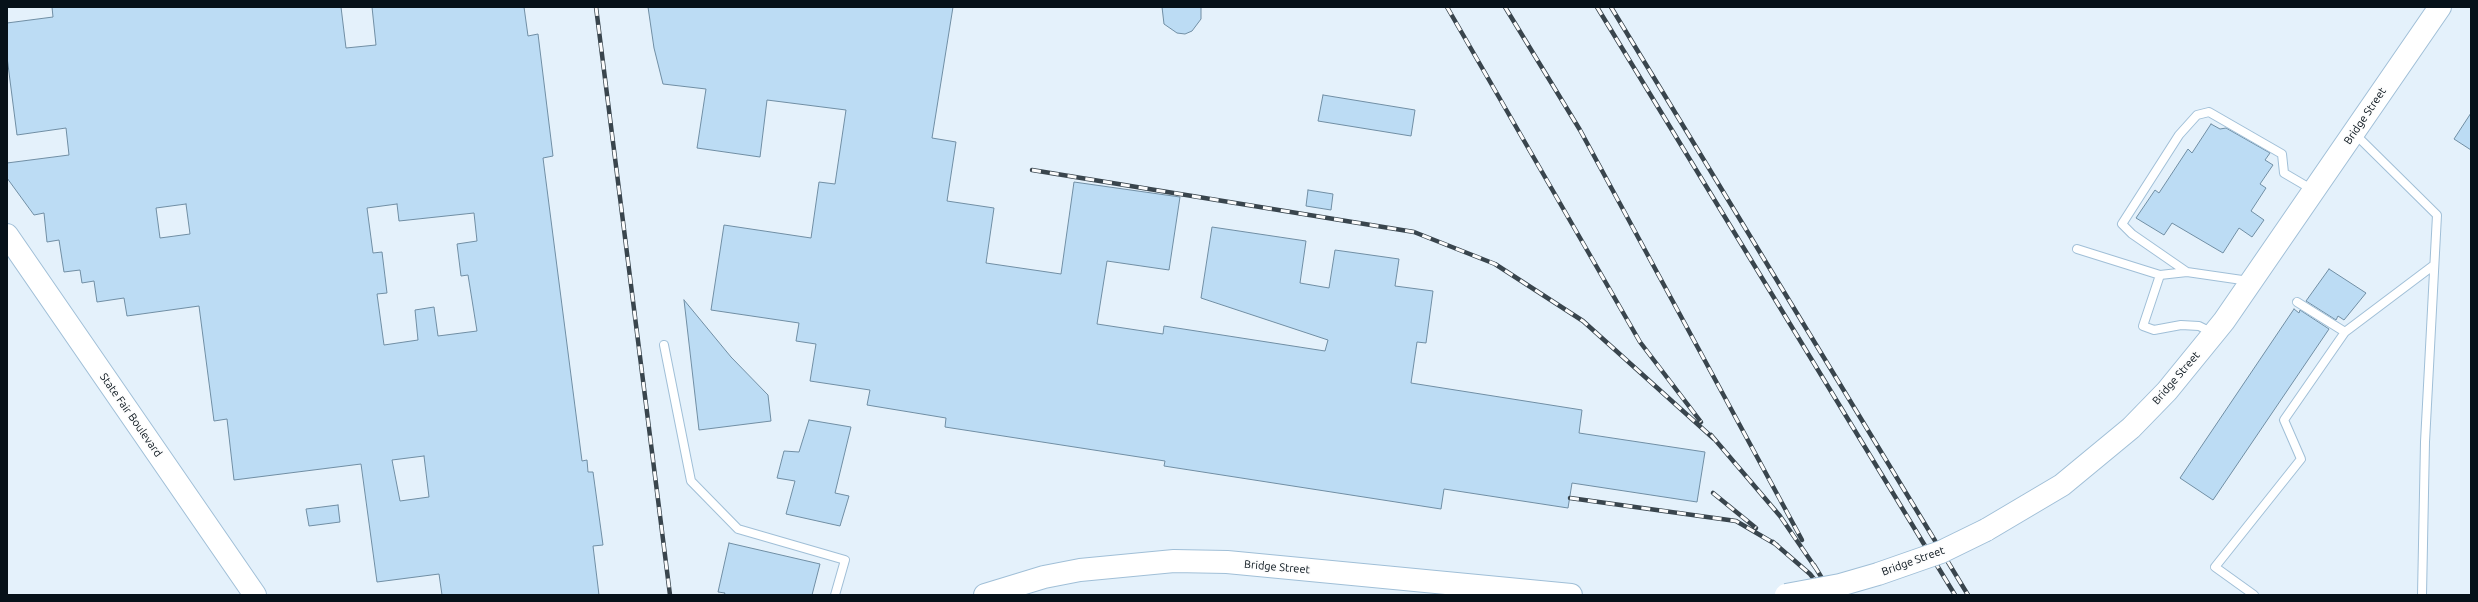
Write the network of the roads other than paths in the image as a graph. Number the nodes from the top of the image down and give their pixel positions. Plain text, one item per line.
1 (2440, 7) edge
2 (2354, 132) junction
3 (2314, 190) junction
4 (7, 235) edge
5 (2077, 249) dead end
6 (7, 263) edge
7 (2434, 264) junction
8 (2187, 272) junction
9 (2160, 275) junction
10 (2252, 281) junction
11 (52, 301) junction
12 (2297, 302) dead end
13 (2345, 332) junction
14 (2214, 334) junction
15 (664, 345) dead end
16 (255, 595) edge
17 (834, 595) edge
18 (985, 595) edge
19 (1571, 595) edge
20 (1786, 595) edge
21 (2254, 595) edge
22 (2422, 595) edge

1 - 2 main road, Bridge Street
2 - 3 main road, Bridge Street
2 - 7 lane
3 - 8 lane
3 - 10 main road, Bridge Street
4 - 11 main road, State Fair Boulevard
5 - 9 lane
6 - 11 main road
7 - 13 lane
7 - 22 lane
8 - 9 lane
8 - 10 lane
9 - 14 lane
10 - 14 main road, Bridge Street
11 - 16 main road, State Fair Boulevard
12 - 13 lane
13 - 21 lane
14 - 20 main road, Bridge Street, bridge
15 - 17 lane
18 - 19 main road, Bridge Street

